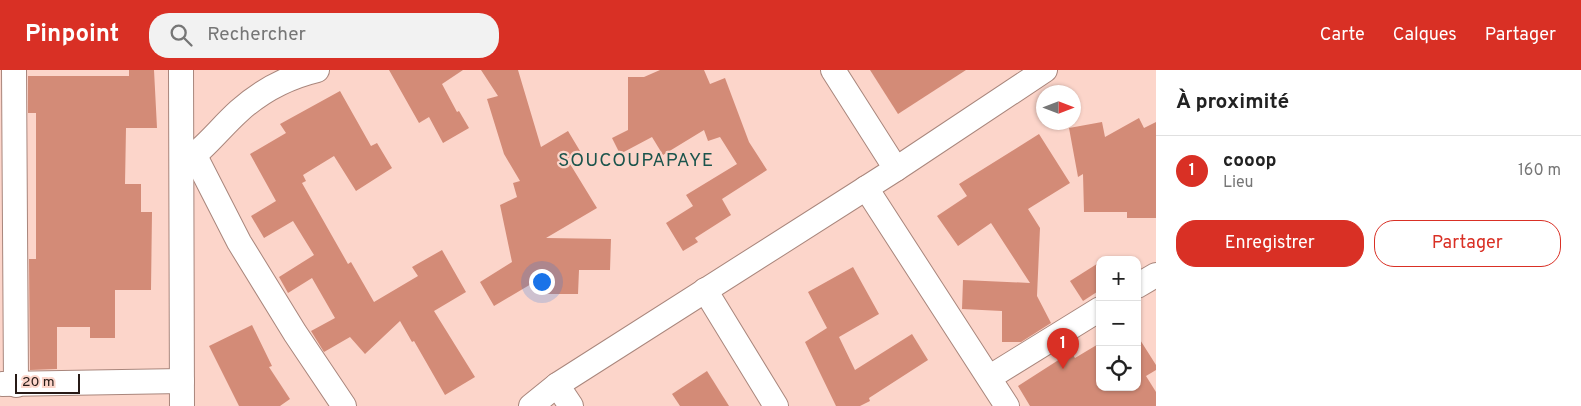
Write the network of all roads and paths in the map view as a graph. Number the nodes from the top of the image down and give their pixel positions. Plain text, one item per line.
1 (14, 70) edge
2 (181, 70) edge
3 (318, 70) edge
4 (833, 70) edge
5 (1045, 70) edge
6 (188, 160) junction
7 (896, 169) junction
8 (866, 188) junction
9 (1156, 275) edge
10 (1141, 284) edge
11 (705, 290) junction
12 (1096, 312) edge
13 (990, 378) junction
14 (182, 381) junction
15 (8, 384) edge
16 (558, 385) junction
17 (182, 406) edge
18 (344, 406) edge
19 (531, 406) edge
20 (570, 406) edge
21 (776, 406) edge
22 (1007, 406) edge

1 - 15 street
2 - 6 street
3 - 6 street
4 - 7 street
5 - 7 street
6 - 14 street
6 - 18 street
7 - 8 street
8 - 11 street
8 - 13 street
9 - 10 street
11 - 16 street
11 - 21 street
12 - 13 street
13 - 22 street
14 - 15 street
14 - 17 street
16 - 19 street
16 - 20 street

